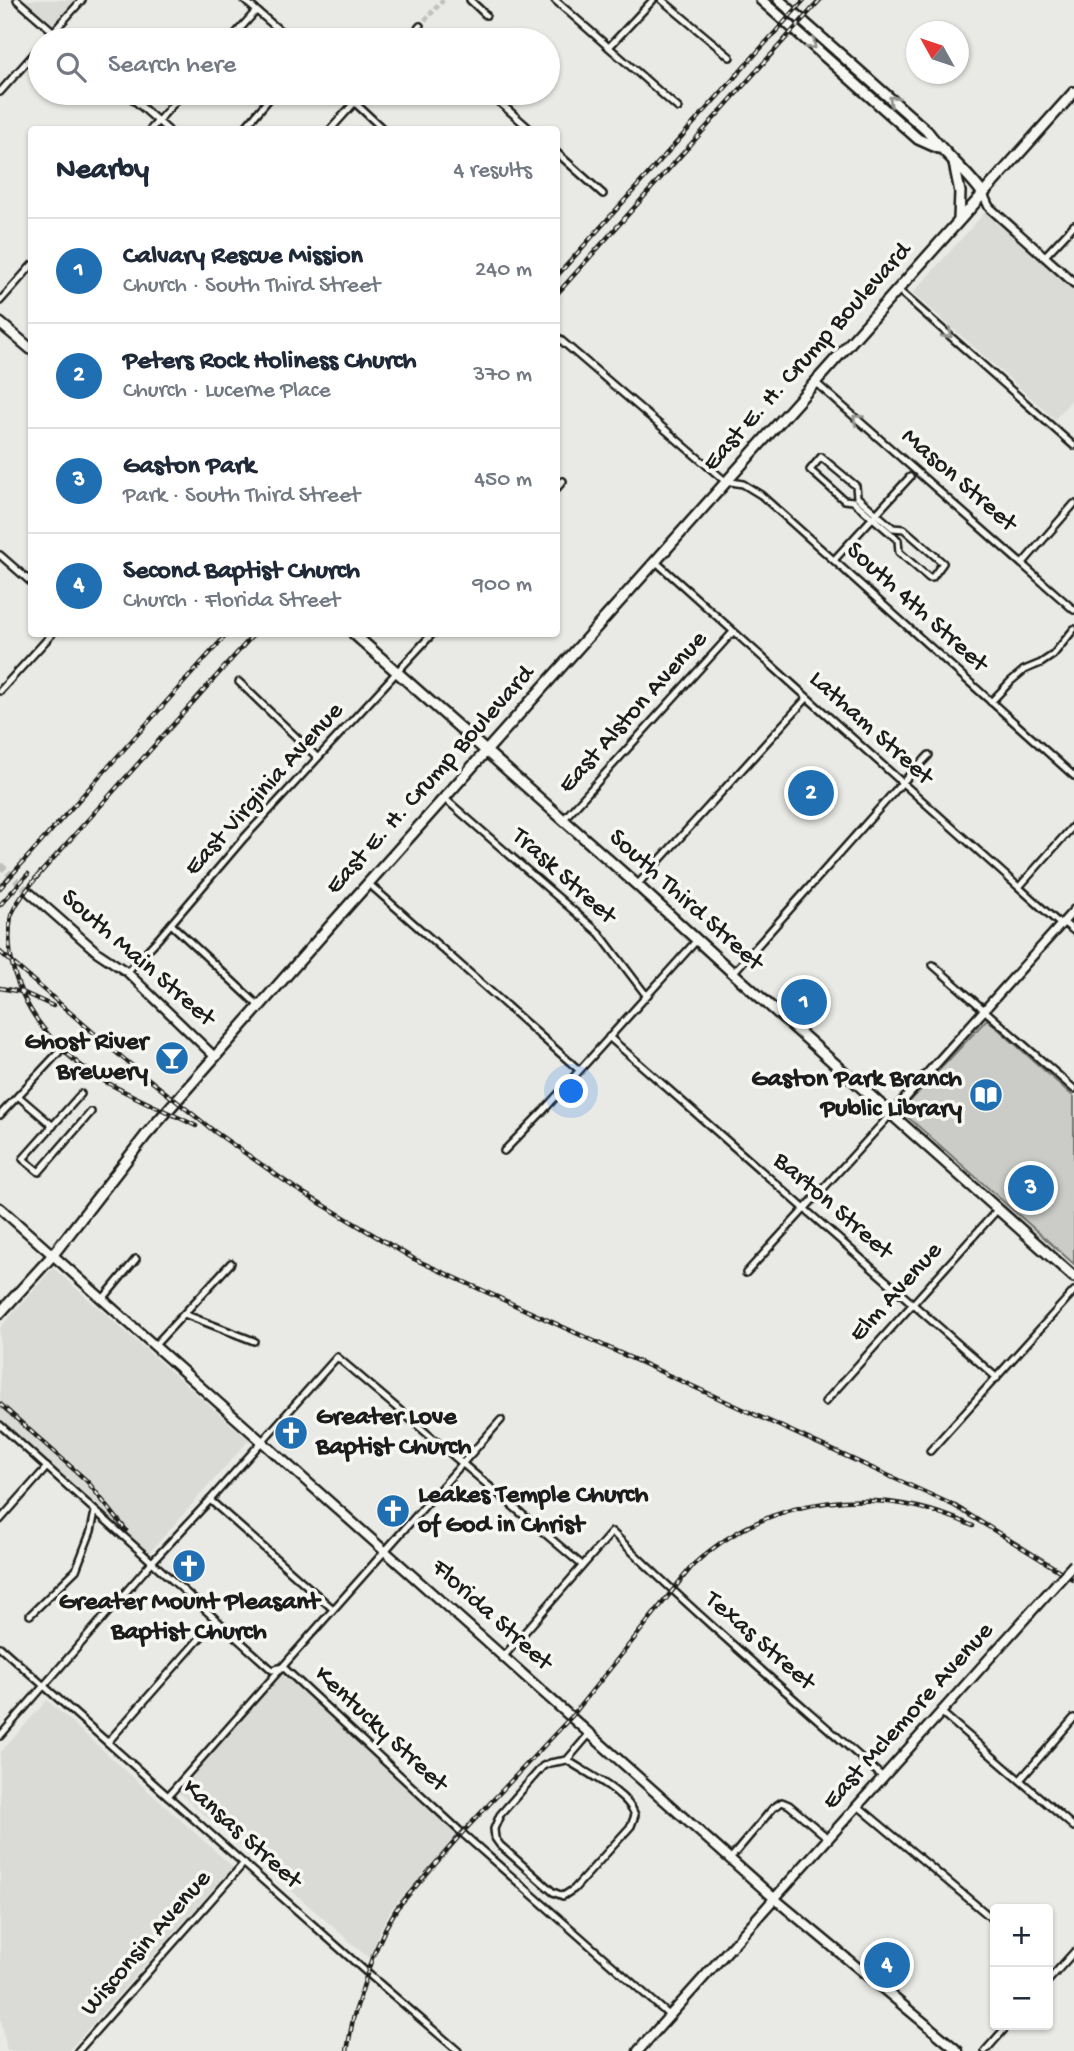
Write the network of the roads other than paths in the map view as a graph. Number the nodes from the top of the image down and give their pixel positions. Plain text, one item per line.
1 (17, 0) edge
2 (82, 0) edge
3 (244, 0) edge
4 (470, 0) edge
5 (555, 0) edge
6 (653, 0) edge
7 (662, 0) edge
8 (761, 0) edge
9 (779, 0) edge
10 (256, 11) junction
11 (486, 15) dead end
12 (48, 28) edge
13 (57, 28) edge
14 (241, 28) edge
15 (276, 28) edge
16 (608, 47) junction
17 (730, 57) dead end
18 (28, 61) edge
19 (1074, 92) edge
20 (0, 93) edge
21 (140, 105) edge
22 (172, 105) edge
23 (264, 105) edge
24 (352, 105) edge
25 (361, 105) edge
26 (503, 105) edge
27 (678, 108) dead end
28 (158, 121) junction
29 (154, 126) edge
30 (164, 126) edge
31 (246, 126) edge
32 (333, 126) edge
33 (380, 126) edge
34 (526, 126) edge
35 (940, 149) junction
36 (560, 156) edge
37 (953, 162) junction
38 (603, 194) dead end
39 (983, 194) junction
40 (959, 220) junction
41 (1074, 225) edge
42 (1045, 256) junction
43 (28, 270) edge
44 (1074, 283) edge
45 (898, 289) junction
46 (0, 301) edge
47 (0, 323) edge
48 (560, 338) edge
49 (28, 347) edge
50 (815, 382) junction
51 (1074, 446) edge
52 (910, 477) dead end
53 (564, 481) dead end
54 (725, 481) junction
55 (560, 485) edge
56 (855, 499) junction
57 (1074, 503) edge
58 (875, 516) junction
59 (891, 530) junction
60 (0, 555) edge
61 (655, 561) junction
62 (834, 561) junction
63 (1022, 564) junction
64 (28, 580) edge
65 (1074, 610) edge
66 (1074, 629) edge
67 (733, 632) junction
68 (49, 637) edge
69 (357, 637) edge
70 (429, 637) edge
71 (397, 673) junction
72 (239, 682) dead end
73 (0, 691) edge
74 (807, 698) junction
75 (992, 702) junction
76 (486, 751) junction
77 (929, 755) dead end
78 (317, 757) junction
79 (1074, 776) edge
80 (902, 783) junction
81 (443, 797) junction
82 (564, 820) junction
83 (1074, 825) edge
84 (368, 883) junction
85 (638, 884) junction
86 (1019, 887) junction
87 (30, 893) tunnel mouth
88 (1074, 910) edge
89 (1062, 923) junction
90 (171, 924) junction
91 (1074, 931) edge
92 (697, 940) junction
93 (933, 965) dead end
94 (127, 972) junction
95 (733, 973) junction
96 (646, 995) junction
97 (260, 1007) junction
98 (984, 1010) junction
99 (609, 1037) junction
100 (59, 1052) dead end
101 (215, 1057) junction
102 (579, 1070) junction
103 (1074, 1089) edge
104 (80, 1094) dead end
105 (18, 1096) junction
106 (91, 1112) dead end
107 (892, 1113) junction
108 (0, 1115) edge
109 (53, 1126) junction
110 (504, 1151) dead end
111 (0, 1208) edge
112 (805, 1209) junction
113 (998, 1209) junction
114 (52, 1256) junction
115 (136, 1259) dead end
116 (231, 1263) dead end
117 (746, 1273) dead end
118 (1074, 1277) edge
119 (1074, 1291) edge
120 (102, 1300) junction
121 (913, 1305) junction
122 (0, 1313) edge
123 (184, 1314) junction
124 (254, 1341) dead end
125 (155, 1345) junction
126 (997, 1378) junction
127 (825, 1402) dead end
128 (501, 1420) dead end
129 (0, 1425) edge
130 (262, 1441) junction
131 (930, 1451) dead end
132 (464, 1463) junction
133 (47, 1467) junction
134 (210, 1500) junction
135 (95, 1512) junction
136 (0, 1520) edge
137 (386, 1551) junction
138 (152, 1562) junction
139 (1074, 1564) edge
140 (582, 1565) junction
141 (333, 1609) junction
142 (30, 1615) dead end
143 (216, 1620) junction
144 (0, 1647) edge
145 (504, 1656) junction
146 (283, 1667) junction
147 (45, 1685) junction
148 (941, 1713) junction
149 (1074, 1718) edge
150 (591, 1732) junction
151 (0, 1736) edge
152 (108, 1742) junction
153 (568, 1759) junction
154 (884, 1778) junction
155 (1020, 1780) junction
156 (168, 1796) junction
157 (858, 1806) junction
158 (1074, 1827) edge
159 (829, 1839) junction
160 (730, 1859) junction
161 (244, 1863) junction
162 (775, 1899) junction
163 (990, 1917) edge
164 (1074, 1952) edge
165 (1050, 1967) edge
166 (1056, 1972) junction
167 (1053, 1975) edge
168 (670, 2015) junction
169 (1004, 2030) edge
170 (78, 2051) edge
171 (458, 2051) edge
172 (638, 2051) edge
173 (958, 2051) edge
174 (985, 2051) edge

1 - 12 street
2 - 13 street
3 - 10 street
4 - 11 street
5 - 16 street
6 - 16 street
7 - 17 street
8 -> 35 main road
35 -> 9 main road
10 - 14 street
10 - 15 street
16 - 27 street
18 - 20 street
19 - 39 main road, East E. H. Crump Boulevard
21 - 28 street
22 - 28 street
23 - 31 street
24 - 32 street
25 - 33 street
26 - 34 street
28 - 29 street
28 - 30 street
35 - 37 main road
36 - 38 street
37 - 39 main road
37 - 40 main road
39 - 40 main road, East E. H. Crump Boulevard
39 - 42 street
40 - 45 main road, East E. H. Crump Boulevard
41 - 42 street
42 - 44 street
43 - 46 street
45 - 50 main road, East E. H. Crump Boulevard
45 -> 51 street
47 - 49 main road
48 - 54 street
50 - 54 main road, East E. H. Crump Boulevard
63 -> 50 street, Mason Street
52 - 58 street
53 - 55 street
54 - 61 main road, East E. H. Crump Boulevard
54 - 62 street, South 4th Street
56 - 56 street
56 - 58 street
57 - 63 street
58 - 59 street
58 - 62 street
59 - 59 street
60 - 64 street
61 - 67 street, Latham Street
61 - 76 main road, East E. H. Crump Boulevard
62 - 75 street, South 4th Street
63 - 65 street, Mason Street
66 - 75 street
67 - 74 street, Latham Street
67 - 82 street, East Alston Avenue
68 - 73 street
69 - 71 main road, South Third Street
70 - 71 street, East Virginia Avenue
71 - 76 main road, South Third Street
71 - 78 street, East Virginia Avenue
72 - 78 street
74 - 80 street, Latham Street
74 - 85 street
75 - 79 street, South 4th Street
76 - 81 main road, East E. H. Crump Boulevard
76 - 82 main road, South Third Street
77 - 80 street
78 - 90 street, East Virginia Avenue
80 - 86 street, Latham Street
80 - 95 street
81 - 84 main road, East E. H. Crump Boulevard
81 - 96 street, Trask Street
82 - 85 main road, South Third Street
83 - 86 street
84 - 97 main road, East E. H. Crump Boulevard
84 - 102 street
85 - 92 main road, South Third Street
86 - 89 street, Latham Street
87 - 94 street, South Main Street
88 - 89 street
89 - 91 street, Latham Street
89 - 98 street
90 - 94 street, East Virginia Avenue
90 - 97 street
92 - 95 main road, South Third Street
92 - 96 street
93 - 98 street
94 - 101 street, South Main Street
95 - 107 main road, South Third Street
96 - 99 street
97 - 101 main road, East E. H. Crump Boulevard
98 - 103 street
98 - 107 street
99 - 102 street
99 - 112 street, Barton Street
100 - 105 street
101 - 114 main road, East E. H. Crump Boulevard
102 - 110 street
104 - 109 street
105 - 108 street
105 - 109 street
106 - 109 street
107 - 112 street
107 - 113 main road, South Third Street
111 - 114 main road, Florida Street
112 - 117 street
112 - 121 street, Barton Street
113 - 118 main road, South Third Street
113 - 121 street, Elm Avenue
114 - 120 main road, Florida Street
114 - 122 main road, East E. H. Crump Boulevard
115 - 120 street
116 - 123 street
119 - 126 street
120 - 125 main road, Florida Street
121 - 126 street, Barton Street
121 - 127 street, Elm Avenue
123 - 124 street
123 - 125 street
125 - 130 main road, Florida Street
126 - 131 street
128 - 132 street
129 - 133 street, Kentucky Street
130 - 132 street
130 - 134 street
130 - 137 main road, Florida Street
132 - 137 street
132 - 140 street
133 - 135 street, Kentucky Street
133 - 136 street
134 - 138 street
134 - 141 street
135 - 138 street, Kentucky Street
135 - 142 street
137 - 141 street
137 - 145 main road, Florida Street
138 - 143 street, Kentucky Street
138 - 147 street
139 - 148 main road, East Mclemore Avenue, bridge
140 - 145 street
140 - 154 street, Texas Street
141 - 146 street
143 - 146 street, Kentucky Street
143 - 152 street
144 - 147 street, Kansas Street
145 - 150 main road, Florida Street
146 - 156 street
146 - 168 street, Kentucky Street
147 - 151 street
147 - 152 street, Kansas Street
148 - 154 main road, East Mclemore Avenue
148 - 155 street
149 - 155 street
150 - 153 street
150 - 160 main road, Florida Street
152 - 156 street, Kansas Street
153 - 153 street
154 - 157 main road, East Mclemore Avenue
155 - 158 street
156 - 161 street, Kansas Street
157 - 159 main road, East Mclemore Avenue
157 - 163 street
159 - 160 street
159 - 162 main road, East Mclemore Avenue
160 - 162 main road, Florida Street
161 - 170 street, Wisconsin Avenue
161 - 171 street, Kansas Street
162 - 168 main road, East Mclemore Avenue
162 - 173 main road, Florida Street
164 - 166 street
165 - 166 street
166 - 167 street
168 - 172 main road, East Mclemore Avenue
169 - 174 street

